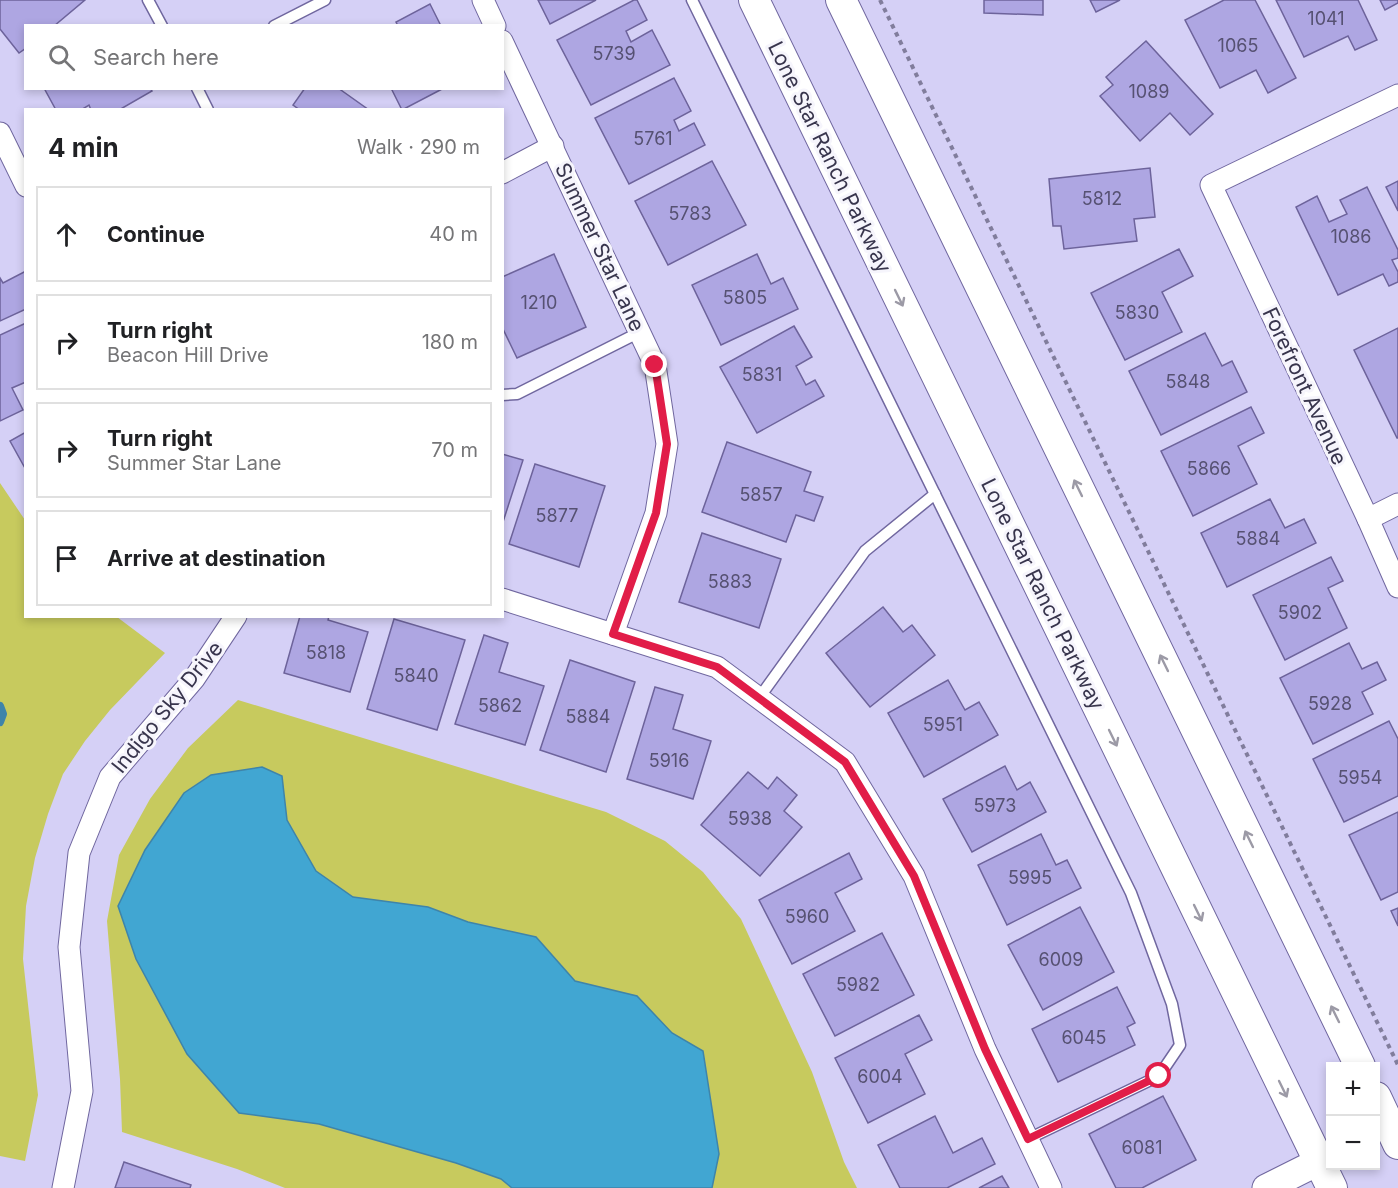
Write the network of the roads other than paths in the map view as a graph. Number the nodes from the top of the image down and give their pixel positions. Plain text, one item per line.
1 (148, 0) edge
2 (324, 0) edge
3 (483, 0) edge
4 (692, 0) edge
5 (754, 0) edge
6 (841, 0) edge
7 (161, 24) edge
8 (278, 24) edge
9 (494, 24) edge
10 (504, 45) edge
11 (198, 90) edge
12 (1398, 95) edge
13 (206, 108) edge
14 (0, 133) edge
15 (553, 147) junction
16 (504, 172) edge
17 (24, 182) edge
18 (640, 332) junction
19 (504, 395) edge
20 (935, 494) junction
21 (1398, 504) edge
22 (1368, 519) junction
23 (1398, 587) edge
24 (504, 600) edge
25 (235, 618) edge
26 (613, 634) junction
27 (759, 698) junction
28 (1358, 1062) edge
29 (1380, 1110) edge
30 (1388, 1135) edge
31 (1028, 1139) junction
32 (1325, 1159) edge
33 (63, 1188) edge
34 (1051, 1188) edge
35 (1266, 1188) edge
36 (1332, 1188) edge

1 - 7 lane
2 - 8 lane
3 - 9 street
4 - 20 lane
5 -> 32 main road, Lone Star Ranch Parkway
28 -> 6 main road
10 - 15 street, Summer Star Lane
11 - 13 lane
12 - 22 street, Forefront Avenue
14 - 17 street
15 - 16 street
15 - 18 street, Summer Star Lane
18 - 19 lane
18 - 26 street, Summer Star Lane
20 - 27 lane
20 - 31 lane
21 - 22 street
22 - 23 street, Forefront Avenue
24 - 26 street
25 - 33 street, Indigo Sky Drive
26 - 27 street
27 - 31 street
29 - 30 main road
31 - 34 street
32 - 35 street
32 - 36 main road, Lone Star Ranch Parkway

